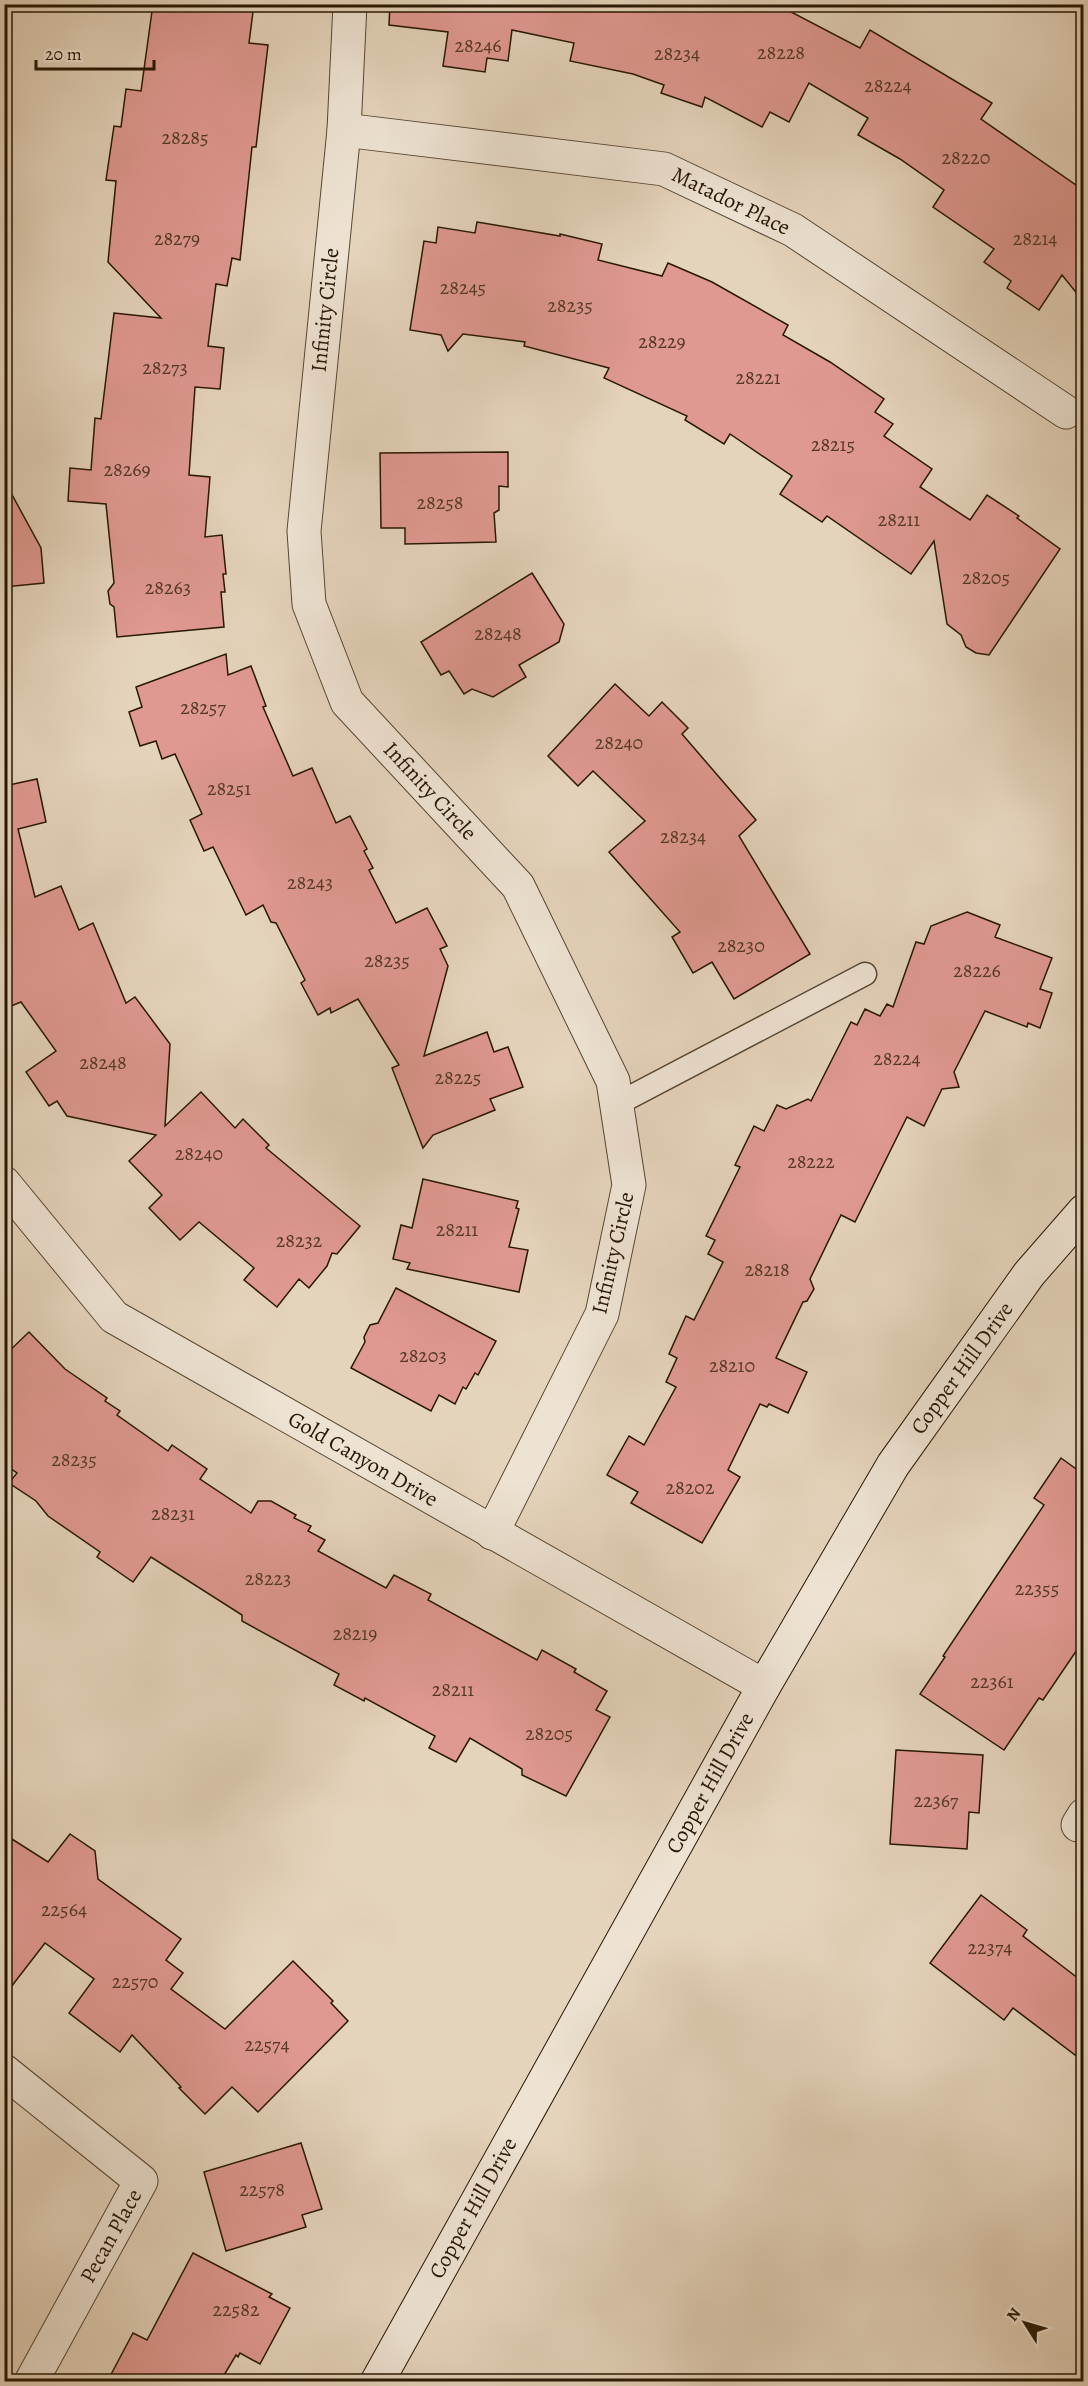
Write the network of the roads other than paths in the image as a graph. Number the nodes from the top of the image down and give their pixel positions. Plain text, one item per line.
1 (350, 4) edge
2 (344, 130) junction
3 (1065, 412) dead end
4 (865, 974) dead end
5 (617, 1104) junction
6 (4, 1183) edge
7 (1083, 1211) edge
8 (492, 1533) junction
9 (764, 1686) junction
10 (4, 2071) edge
11 (31, 2382) edge
12 (377, 2382) edge

1 - 2 street, Infinity Circle
2 - 3 street, Matador Place
2 - 5 street, Infinity Circle
4 - 5 lane
5 - 8 street, Infinity Circle
6 - 8 street, Gold Canyon Drive
7 - 9 street, Copper Hill Drive
8 - 9 street, Gold Canyon Drive
9 - 12 street, Copper Hill Drive
10 - 11 street, Pecan Place

